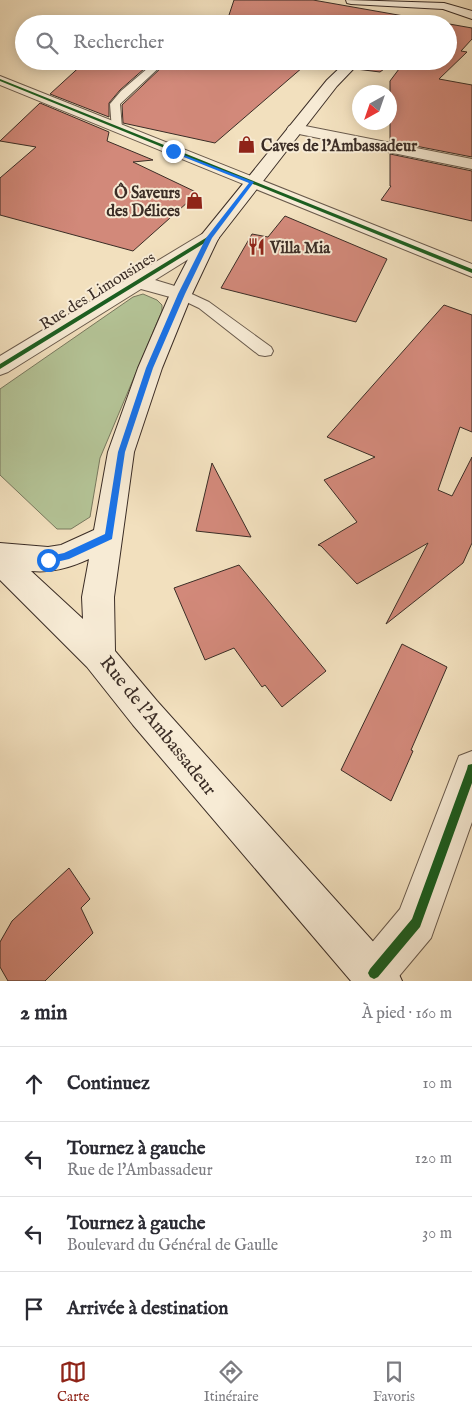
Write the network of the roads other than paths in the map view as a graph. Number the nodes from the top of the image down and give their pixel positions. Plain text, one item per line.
1 (351, 0) edge
2 (425, 2) edge
3 (363, 13) dead end
4 (409, 15) dead end
5 (472, 15) edge
6 (151, 70) edge
7 (346, 70) edge
8 (0, 80) edge
9 (116, 128) junction
10 (295, 129) junction
11 (472, 164) edge
12 (252, 182) junction
13 (209, 238) junction
14 (472, 271) edge
15 (136, 282) junction
16 (182, 294) junction
17 (265, 350) dead end
18 (0, 366) edge
19 (109, 536) junction
20 (0, 555) edge
21 (0, 562) edge
22 (99, 656) junction
23 (472, 769) edge
24 (377, 977) edge

1 - 2 main road
1 - 3 main road
2 - 4 main road
2 - 5 main road
6 - 9 lane
7 - 10 main road, Rue de l'Ambassadeur
8 - 9 main road
9 - 12 main road
10 - 11 main road
10 - 12 main road, Rue de l'Ambassadeur
12 - 13 main road, Rue de l'Ambassadeur
12 - 14 main road
13 - 15 main road, Rue des Limousines
13 - 16 main road, Rue de l'Ambassadeur
15 - 16 main road
15 - 18 main road, Rue des Limousines
16 - 17 lane
16 - 19 main road, Rue de l'Ambassadeur
19 - 20 main road
19 - 22 main road, Rue de l'Ambassadeur
21 - 22 main road
22 - 24 main road, Rue de l'Ambassadeur
23 - 24 main road

